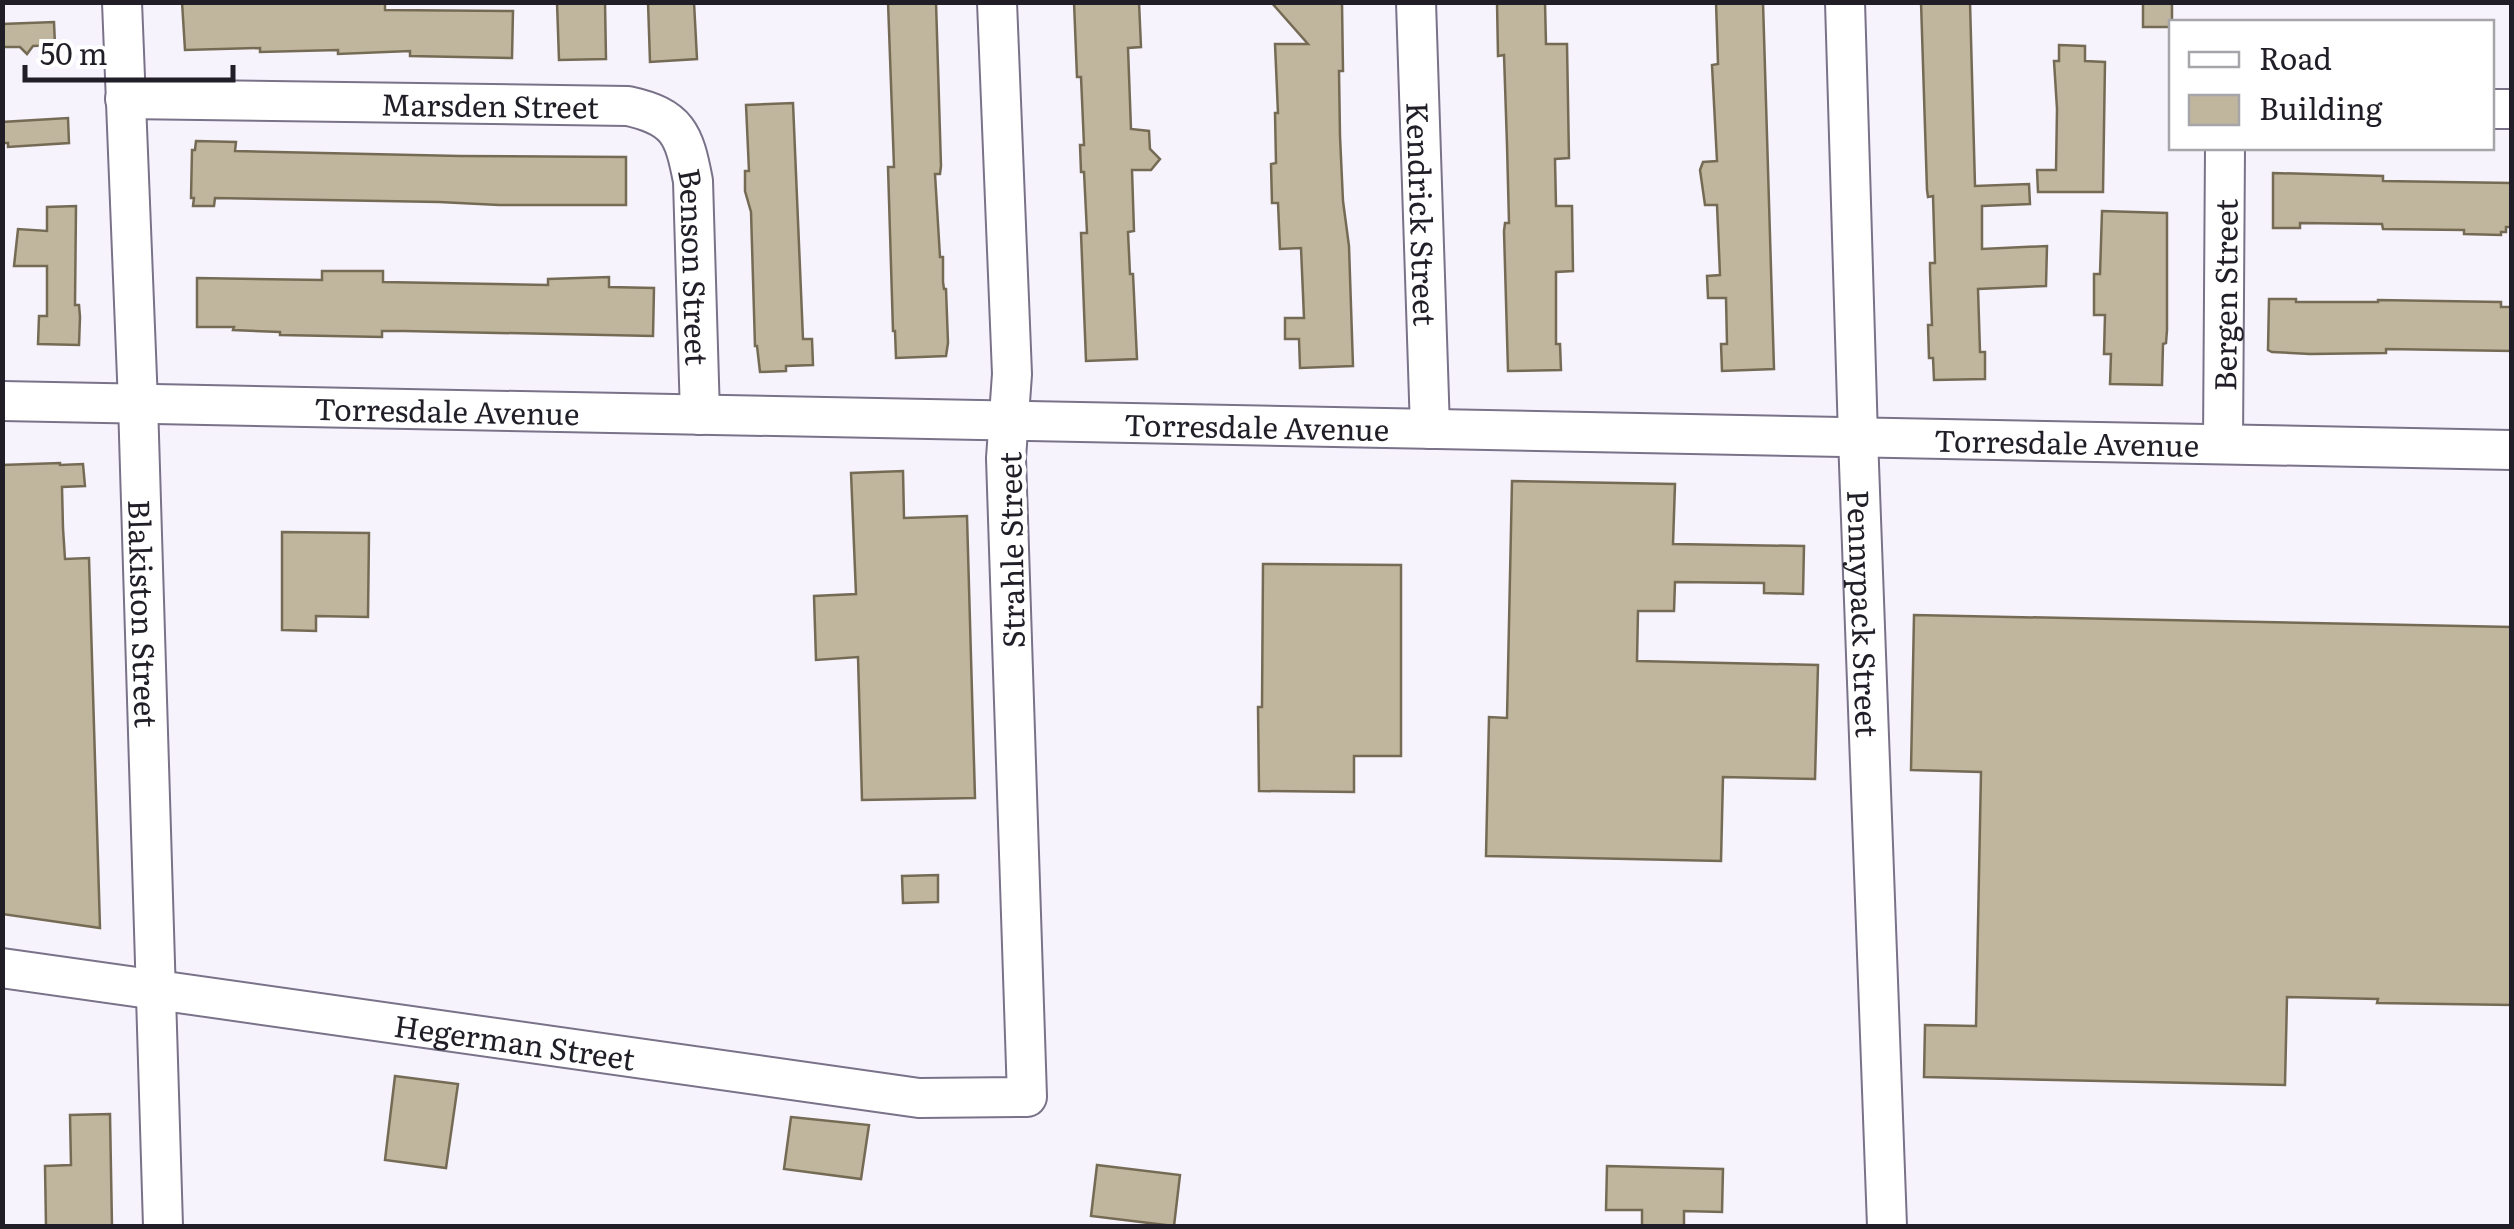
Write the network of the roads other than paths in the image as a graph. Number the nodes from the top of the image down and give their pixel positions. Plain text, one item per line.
1 (122, 2) edge
2 (997, 2) edge
3 (1416, 2) edge
4 (1846, 2) edge
5 (125, 98) junction
6 (670, 124) joint
7 (2225, 150) edge
8 (2, 401) edge
9 (138, 404) junction
10 (700, 415) junction
11 (1008, 420) junction
12 (1430, 429) junction
13 (1858, 438) junction
14 (2223, 443) junction
15 (2512, 450) edge
16 (2, 968) edge
17 (155, 990) junction
18 (1027, 1097) joint
19 (163, 1226) edge
20 (1888, 1226) edge

1 - 5 street, Blakiston Street
2 - 11 street, Strahle Street
3 - 12 street, Kendrick Street
4 - 13 street, Pennypack Street
5 - 6 street, Marsden Street
5 - 9 street, Blakiston Street
6 - 10 street, Benson Street
7 - 14 street, Bergen Street
8 - 9 street, Torresdale Avenue
9 - 10 street, Torresdale Avenue
9 - 17 street, Blakiston Street
10 - 11 street, Torresdale Avenue
11 - 12 street, Torresdale Avenue
11 - 18 street, Strahle Street
12 - 13 street, Torresdale Avenue
13 - 14 street, Torresdale Avenue
13 - 20 street, Pennypack Street
14 - 15 street, Torresdale Avenue
16 - 17 street, Hegerman Street
17 - 18 street, Hegerman Street
17 - 19 street, Blakiston Street

